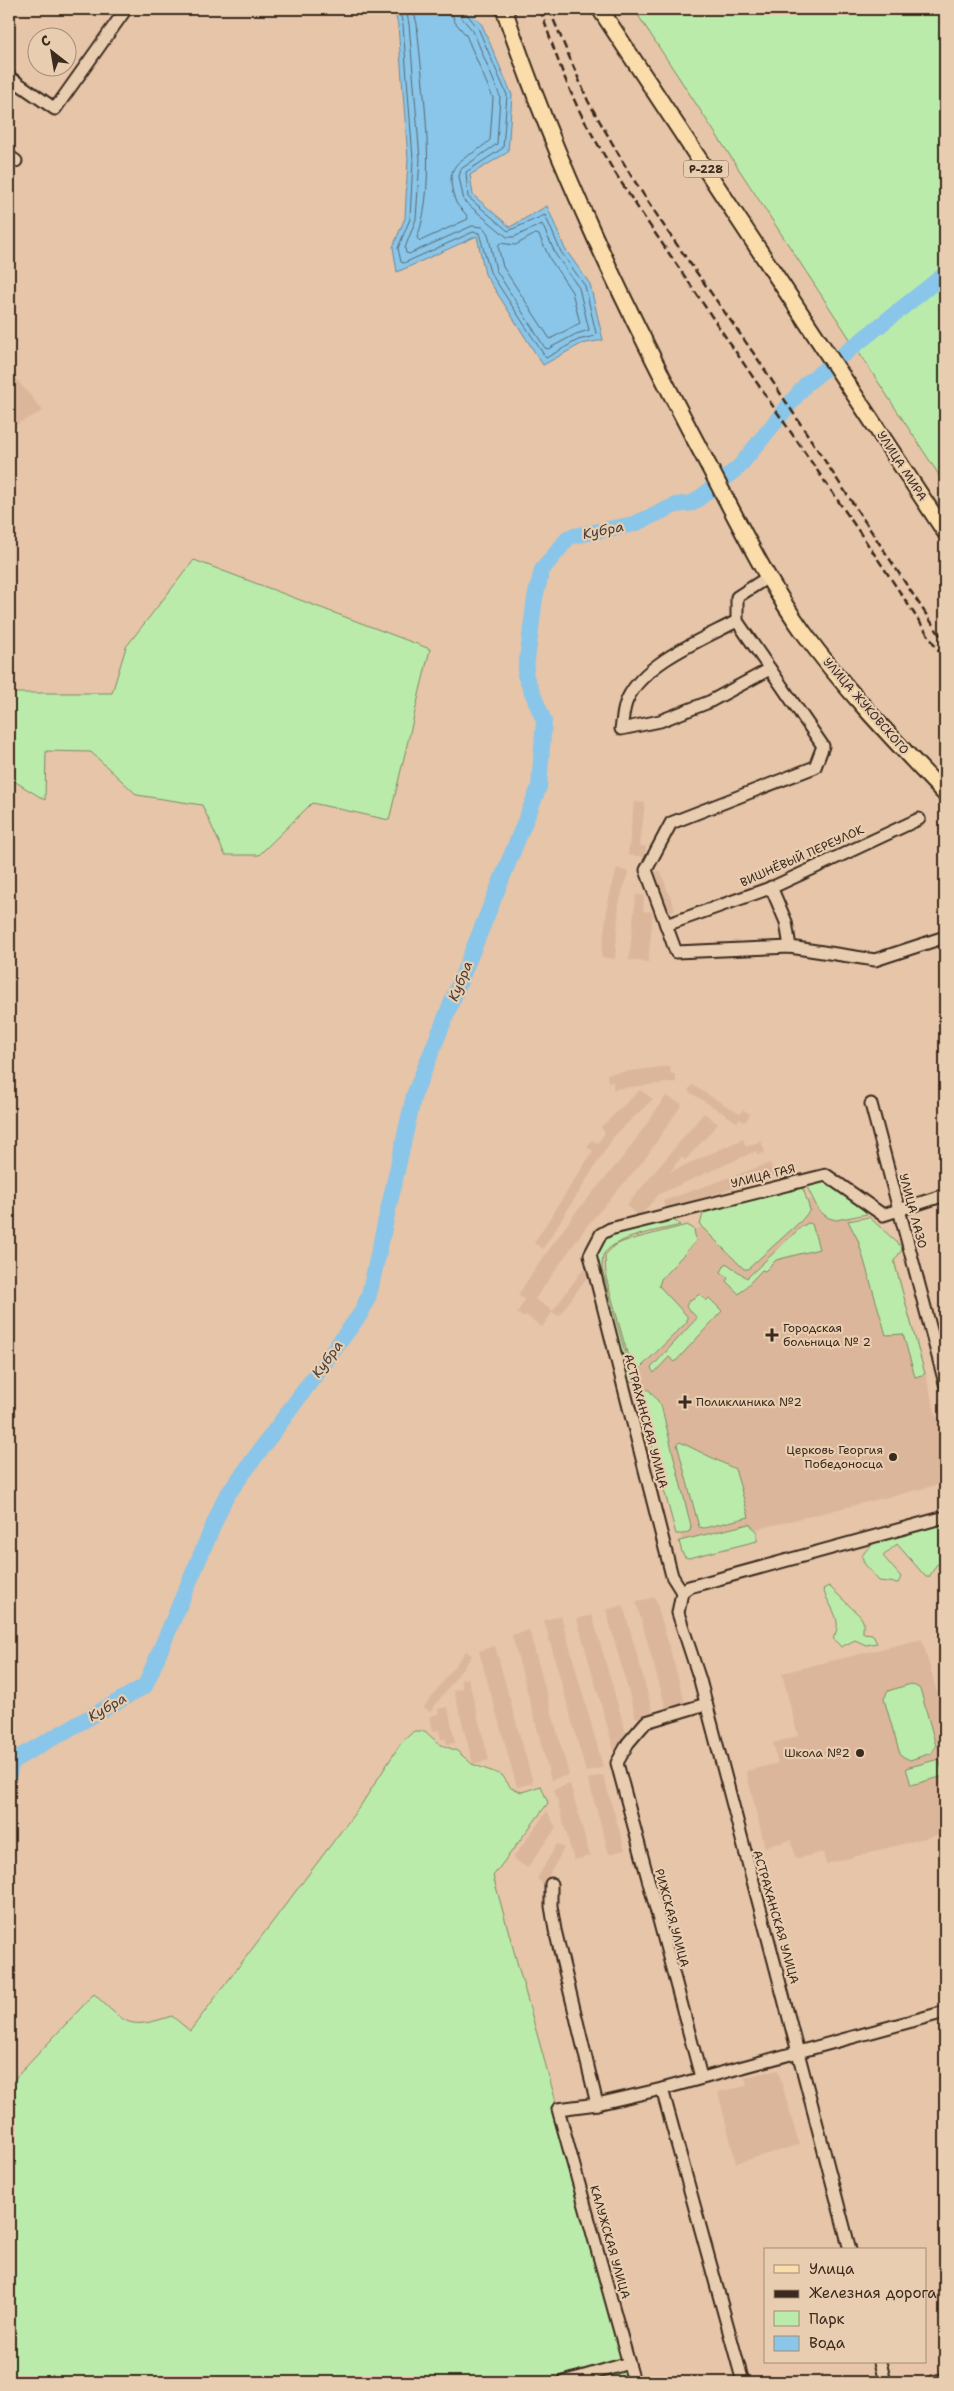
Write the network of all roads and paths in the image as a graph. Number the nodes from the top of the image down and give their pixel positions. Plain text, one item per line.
1 (126, 9) edge
2 (504, 9) edge
3 (600, 9) edge
4 (9, 77) edge
5 (945, 532) edge
6 (768, 577) junction
7 (738, 621) junction
8 (770, 668) junction
9 (945, 794) edge
10 (919, 819) dead end
11 (771, 887) junction
12 (666, 925) junction
13 (945, 937) edge
14 (790, 947) junction
15 (871, 1104) dead end
16 (945, 1195) edge
17 (898, 1209) junction
18 (590, 1255) joint
19 (945, 1383) edge
20 (945, 1516) edge
21 (682, 1592) junction
22 (706, 1704) junction
23 (551, 1884) dead end
24 (945, 2012) edge
25 (800, 2053) junction
26 (701, 2077) junction
27 (662, 2089) junction
28 (598, 2104) junction
29 (849, 2248) edge
30 (629, 2363) junction
31 (880, 2364) edge
32 (945, 2379) edge
33 (564, 2382) edge
34 (634, 2382) edge
35 (743, 2382) edge
36 (885, 2382) edge
37 (933, 2382) edge

1 - 4 street
2 - 6 main road, УЛИЦА ЖУКОВСКОГО
3 - 5 main road, УЛИЦА МИРА / Р-228
6 - 7 street
6 - 9 main road, УЛИЦА ЖУКОВСКОГО
7 - 8 street
7 - 8 street
8 - 12 street
10 - 11 street, ВИШНЁВЫЙ ПЕРЕУЛОК
11 - 12 street, ВИШНЁВЫЙ ПЕРЕУЛОК
11 - 14 street
12 - 14 street
13 - 14 street
15 - 17 street, УЛИЦА ЛАЗО
16 - 17 street, УЛИЦА ГАЯ
17 - 18 street, УЛИЦА ГАЯ
17 - 19 street, УЛИЦА ЛАЗО
18 - 21 street, АСТРАХАНСКАЯ УЛИЦА
20 - 21 street
21 - 22 street, АСТРАХАНСКАЯ УЛИЦА
22 - 25 street, АСТРАХАНСКАЯ УЛИЦА
22 - 26 street, РИЖСКАЯ УЛИЦА
23 - 28 street
24 - 25 street
25 - 26 street
25 - 29 street, АСТРАХАНСКАЯ УЛИЦА
26 - 27 street
27 - 28 street
27 - 35 street
28 - 30 street, КАЛУЖСКАЯ УЛИЦА
30 - 33 street
30 - 34 street, КАЛУЖСКАЯ УЛИЦА
31 - 36 street
32 - 37 street

